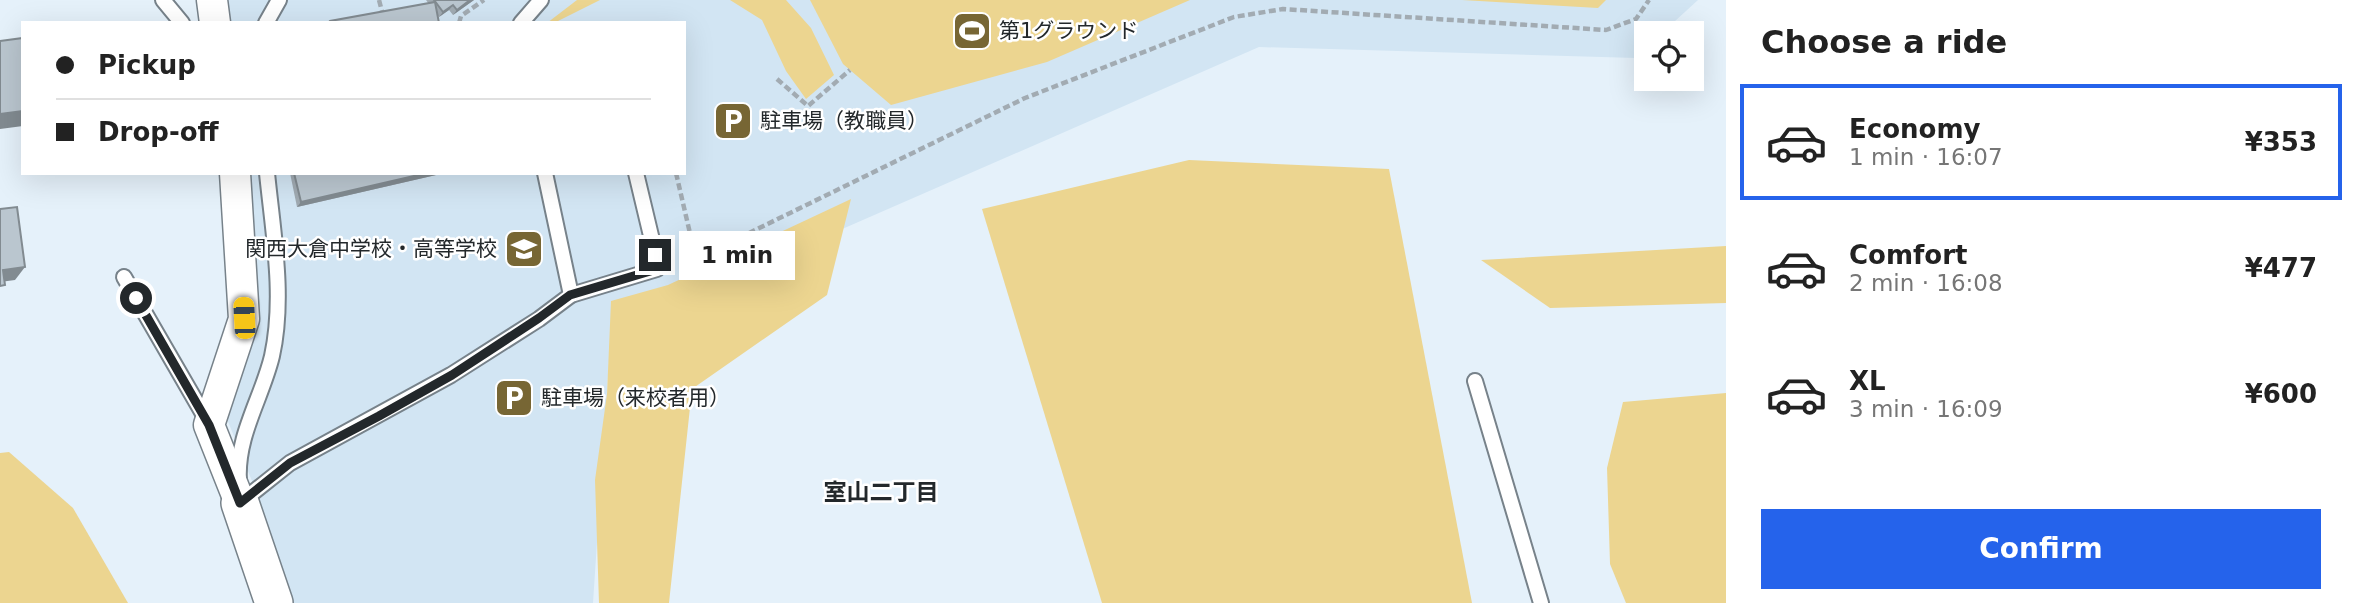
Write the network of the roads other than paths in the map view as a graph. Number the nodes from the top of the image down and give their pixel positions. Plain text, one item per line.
1 (163, 0) edge
2 (212, 0) edge
3 (279, 0) edge
4 (541, 0) edge
5 (180, 21) edge
6 (215, 21) edge
7 (267, 21) edge
8 (523, 21) edge
9 (235, 175) edge
10 (267, 175) edge
11 (545, 175) edge
12 (636, 175) edge
13 (124, 277) dead end
14 (570, 295) junction
15 (1475, 382) dead end
16 (209, 425) junction
17 (240, 503) junction
18 (274, 603) edge
19 (1541, 603) edge

1 - 5 lane
2 - 6 street
3 - 7 lane
4 - 8 lane
9 - 16 street
10 - 17 lane
11 - 14 lane
12 - 14 lane
13 - 16 lane
14 - 17 lane
15 - 19 lane
16 - 17 street
17 - 18 street

